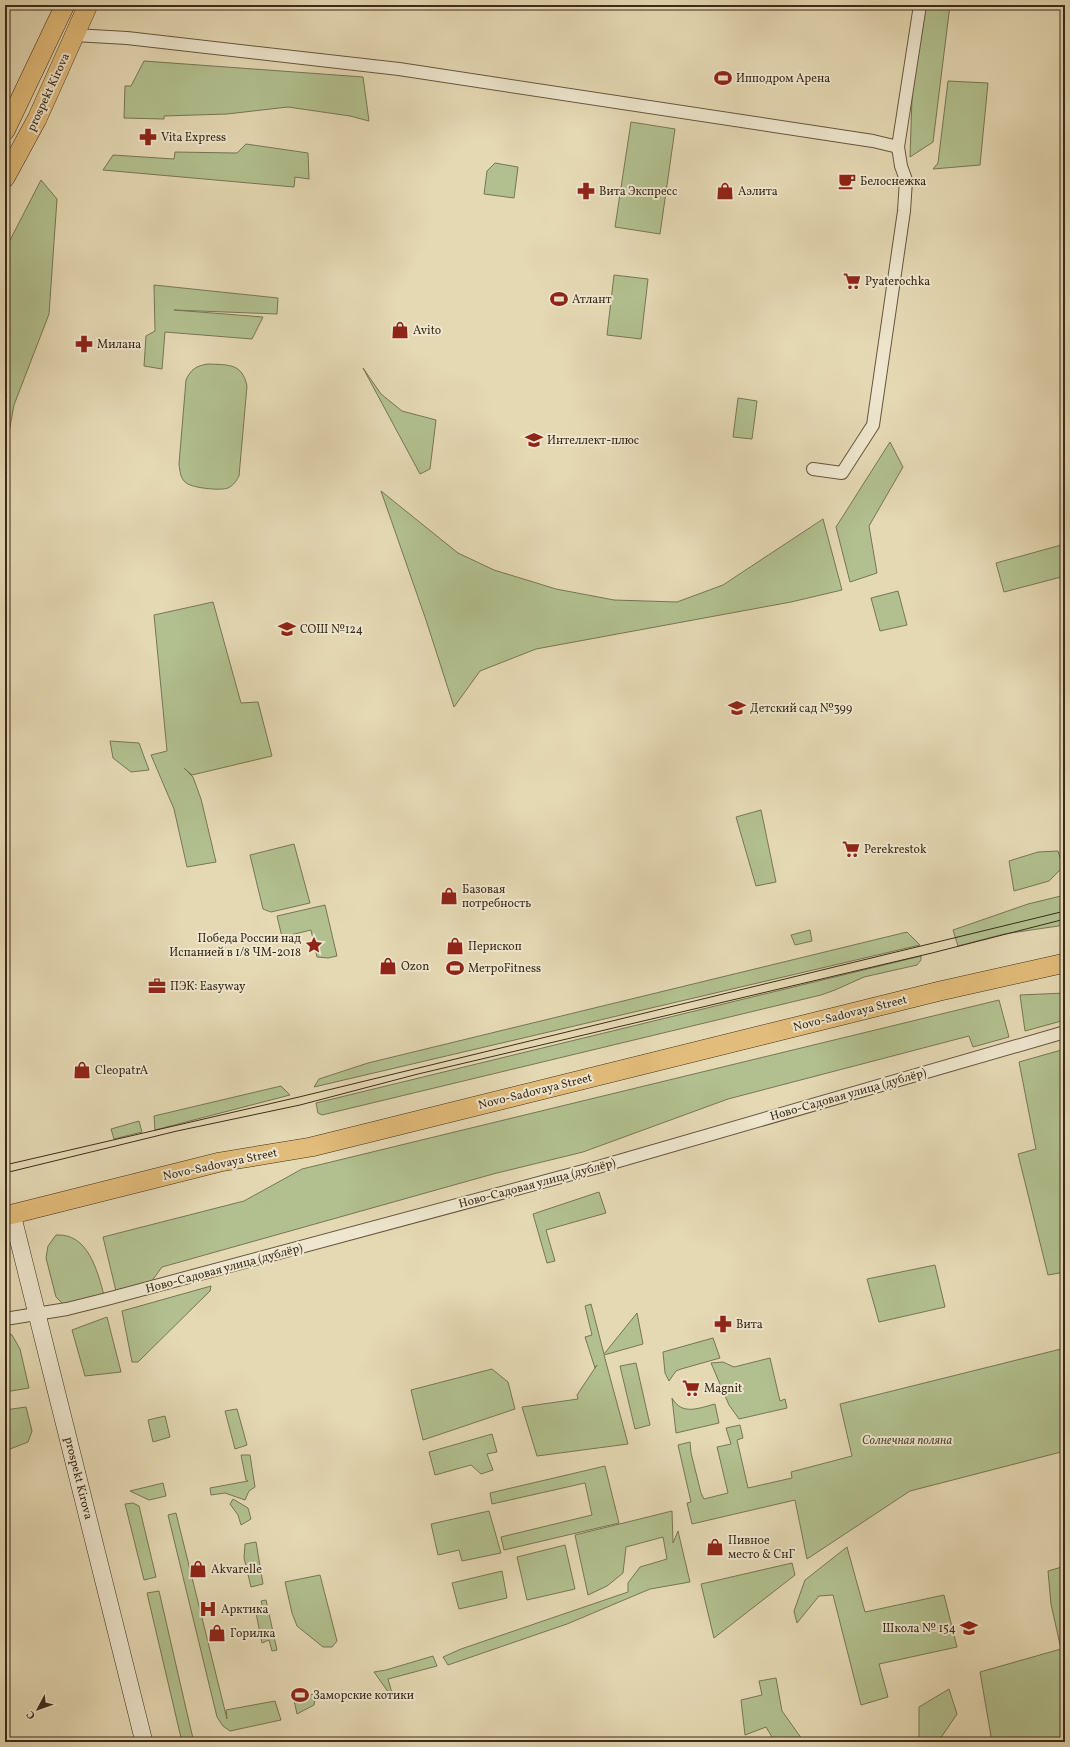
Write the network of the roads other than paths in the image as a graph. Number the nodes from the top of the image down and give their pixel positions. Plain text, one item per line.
1 (65, 5) edge
2 (88, 5) edge
3 (920, 5) edge
4 (74, 35) junction
5 (5, 131) edge
6 (898, 147) junction
7 (11, 155) edge
8 (5, 178) edge
9 (813, 469) dead end
10 (1065, 963) edge
11 (1065, 1032) edge
12 (9, 1215) edge
13 (37, 1313) junction
14 (5, 1319) edge
15 (144, 1742) edge

1 - 5 main road, prospekt Kirova
2 - 4 main road, prospekt Kirova
3 - 6 street
4 - 6 street
4 - 7 main road, prospekt Kirova
6 - 9 street
7 - 8 main road, prospekt Kirova
10 - 12 main road, Novo-Sadovaya Street
11 - 13 street, Ново-Садовая улица (дублёр)
12 - 13 street, prospekt Kirova
13 - 14 street, Ново-Садовая улица (дублёр)
13 - 15 street, prospekt Kirova

